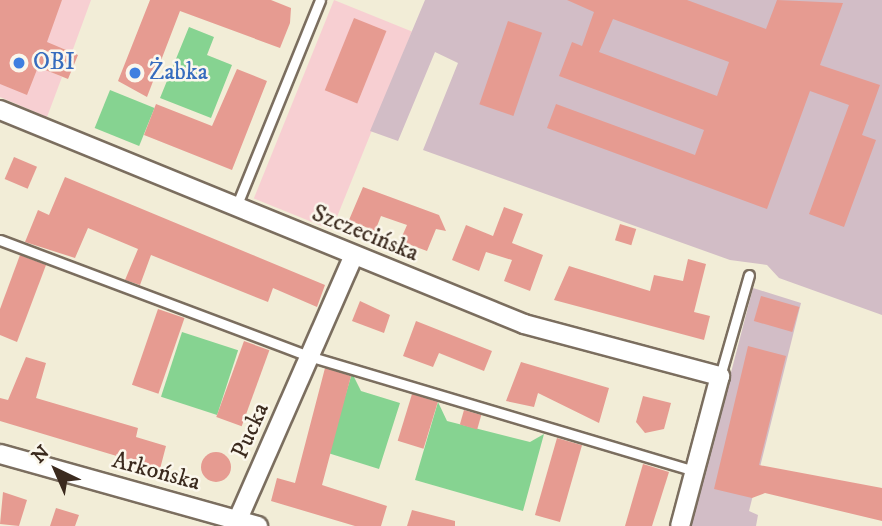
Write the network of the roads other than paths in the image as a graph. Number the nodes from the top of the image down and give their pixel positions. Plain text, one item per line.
1 (320, 0) edge
2 (0, 110) edge
3 (236, 207) junction
4 (0, 240) edge
5 (353, 257) junction
6 (749, 275) dead end
7 (312, 357) junction
8 (720, 376) junction
9 (0, 454) edge
10 (695, 471) junction
11 (237, 523) edge
12 (258, 526) edge
13 (680, 526) edge

1 - 3 lane
2 - 3 street, Szczecińska
3 - 5 street, Szczecińska
4 - 7 lane
5 - 7 street, Pucka
5 - 8 street, Szczecińska
6 - 8 lane
7 - 10 lane
7 - 11 street, Pucka
8 - 10 street
9 - 11 street, Arkońska
10 - 13 street
11 - 12 street, Arkońska

